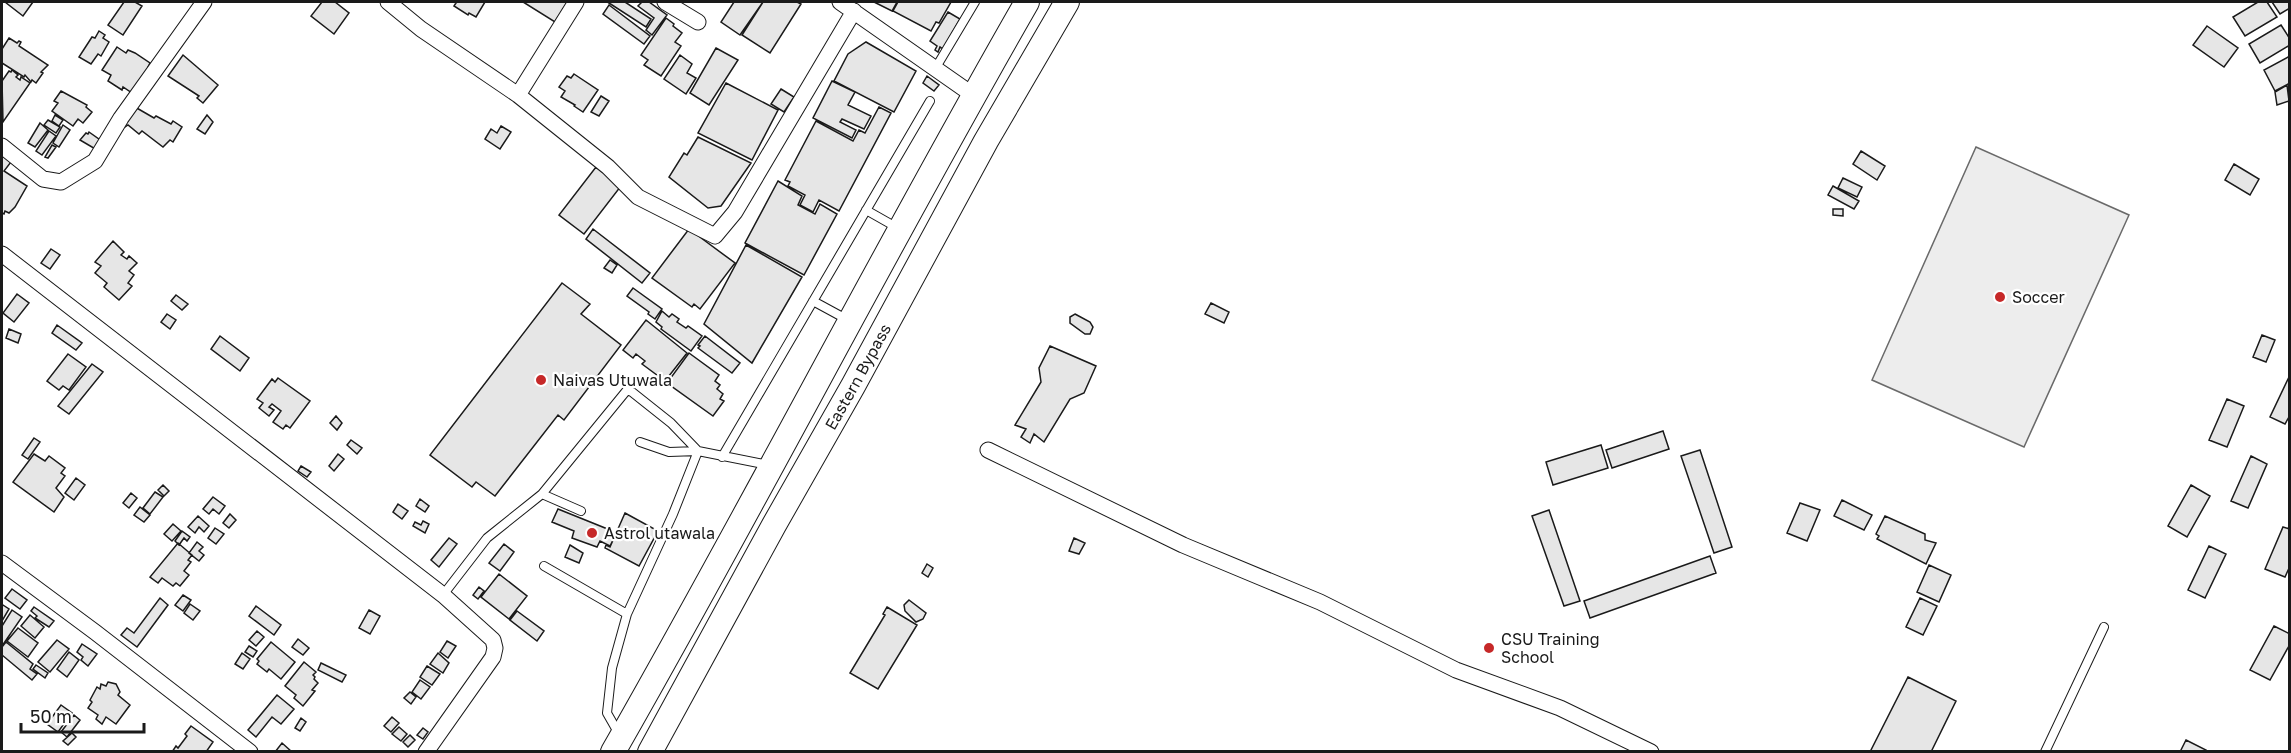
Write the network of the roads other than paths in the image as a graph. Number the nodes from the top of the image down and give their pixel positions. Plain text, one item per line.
1 (204, 2) edge
2 (388, 2) edge
3 (576, 2) edge
4 (664, 2) edge
5 (840, 2) edge
6 (975, 2) edge
7 (1027, 2) edge
8 (1067, 2) edge
9 (854, 11) junction
10 (698, 22) dead end
11 (935, 69) junction
12 (518, 94) junction
13 (973, 95) junction
14 (930, 101) dead end
15 (2, 146) edge
16 (866, 210) junction
17 (899, 229) junction
18 (2, 254) edge
19 (813, 301) junction
20 (849, 320) junction
21 (640, 442) dead end
22 (988, 450) dead end
23 (698, 451) junction
24 (722, 457) junction
25 (770, 465) junction
26 (542, 494) junction
27 (581, 511) dead end
28 (2, 563) edge
29 (544, 566) dead end
30 (443, 596) junction
31 (627, 614) junction
32 (2104, 627) dead end
33 (617, 745) edge
34 (250, 752) edge
35 (426, 752) edge
36 (650, 752) edge
37 (1651, 752) edge
38 (2045, 752) edge

1 - 15 street
2 - 12 street
3 - 12 street
4 - 10 street
5 - 9 street
6 - 11 lane
7 - 13 main road, Eastern Bypass
8 - 36 main road, Eastern Bypass
9 - 11 street
9 - 12 street
11 - 13 street
13 - 17 main road, Eastern Bypass
14 - 16 lane
16 - 17 lane
16 - 19 lane
17 - 20 main road, Eastern Bypass
18 - 30 street
19 - 20 lane
19 - 24 lane
20 - 25 main road, Eastern Bypass
21 - 23 lane
22 - 37 street
23 - 24 lane
23 - 26 lane
23 - 31 lane
24 - 25 lane
25 - 33 main road, Eastern Bypass
26 - 27 lane
26 - 30 lane
28 - 34 street
29 - 31 lane
30 - 35 street
31 - 33 lane
32 - 38 lane

